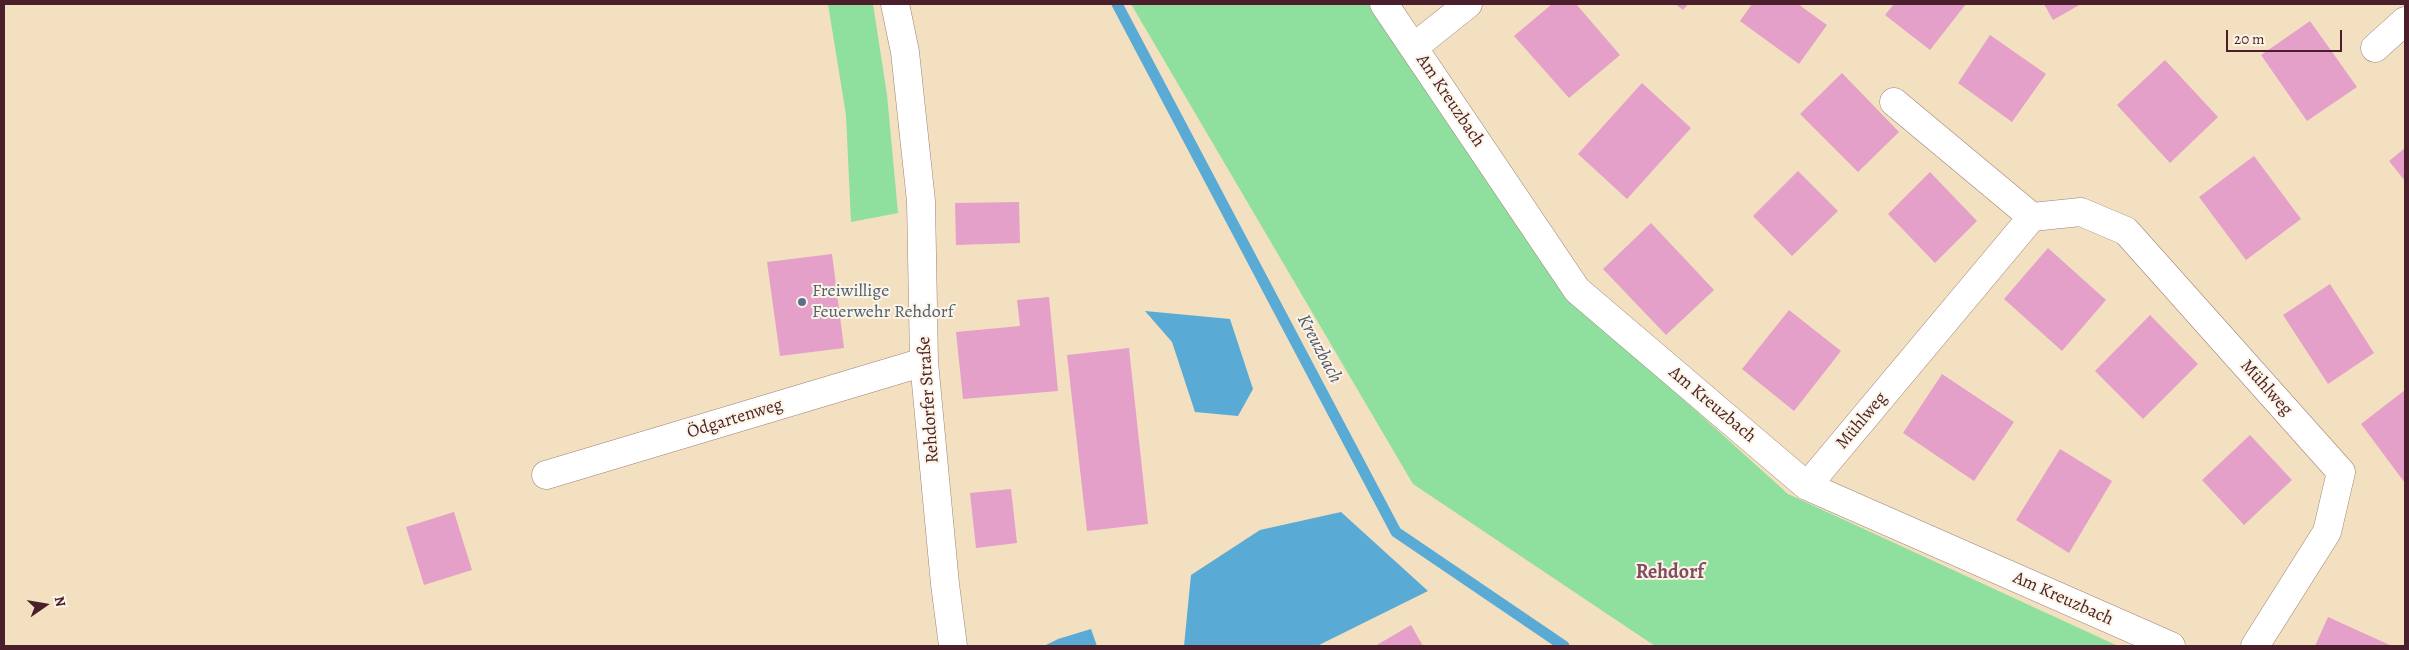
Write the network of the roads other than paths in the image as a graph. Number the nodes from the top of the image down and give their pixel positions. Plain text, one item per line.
1 (895, 4) edge
2 (1384, 4) edge
3 (1468, 4) edge
4 (2405, 21) edge
5 (1414, 48) junction
6 (2375, 48) dead end
7 (1894, 102) dead end
8 (2032, 217) junction
9 (924, 362) junction
10 (546, 475) dead end
11 (1807, 486) junction
12 (953, 646) edge
13 (2171, 646) edge
14 (2255, 646) edge

1 - 9 street, Rehdorfer Straße
2 - 5 street, Am Kreuzbach
3 - 5 street
4 - 6 street
5 - 11 street, Am Kreuzbach
7 - 8 street
8 - 11 street, Mühlweg
8 - 14 street, Mühlweg
9 - 10 street, Ödgartenweg
9 - 12 street, Rehdorfer Straße
11 - 13 street, Am Kreuzbach

